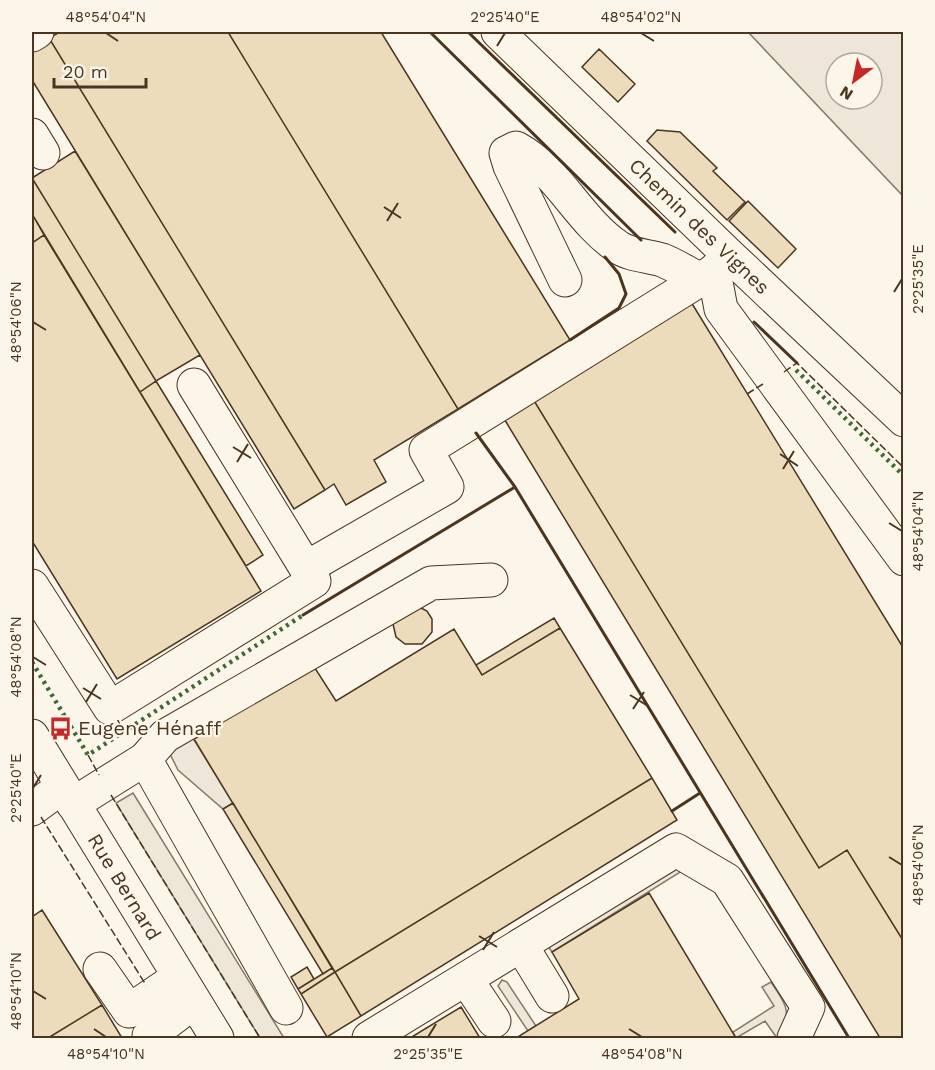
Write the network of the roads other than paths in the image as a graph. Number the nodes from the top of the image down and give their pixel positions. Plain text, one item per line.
1 (37, 32) edge
2 (498, 32) edge
3 (32, 35) edge
4 (714, 268) junction
5 (565, 280) dead end
6 (194, 385) dead end
7 (903, 420) edge
8 (903, 559) edge
9 (306, 568) junction
10 (491, 580) dead end
11 (32, 586) edge
12 (32, 736) edge
13 (146, 759) junction
14 (68, 796) junction
15 (32, 809) edge
16 (521, 945) junction
17 (100, 969) dead end
18 (466, 978) junction
19 (187, 989) junction
20 (552, 996) dead end
21 (286, 1008) dead end
22 (494, 1021) dead end
23 (149, 1038) edge
24 (217, 1038) edge
25 (369, 1038) edge
26 (794, 1038) edge

1 - 3 street
2 - 4 street, Chemin des Vignes
4 - 5 street
4 - 7 street, Chemin des Vignes
4 - 8 street
4 - 9 street
6 - 9 street
9 - 11 street
10 - 13 street
12 - 14 street, Rue Bernard
13 - 14 street
13 - 21 street
14 - 15 street
14 - 19 street, Rue Bernard
16 - 18 street
16 - 20 street
16 - 26 street
17 - 19 street
18 - 22 street
18 - 25 street
19 - 23 street
19 - 24 street, Rue Bernard

